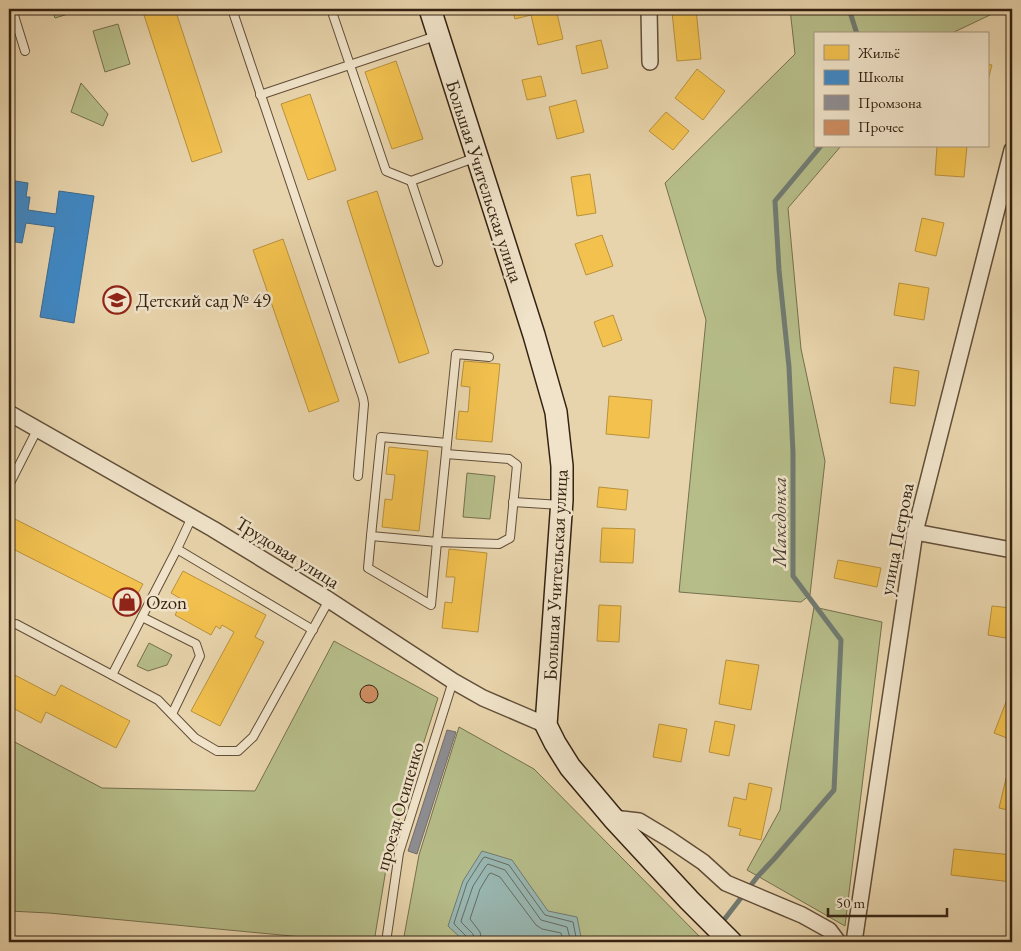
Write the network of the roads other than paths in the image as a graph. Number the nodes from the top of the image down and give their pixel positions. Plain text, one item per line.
1 (12, 9) edge
2 (232, 9) edge
3 (331, 9) edge
4 (430, 9) edge
5 (649, 9) edge
6 (438, 35) junction
7 (25, 51) dead end
8 (650, 62) dead end
9 (349, 65) junction
10 (260, 94) junction
11 (1012, 150) edge
12 (477, 157) junction
13 (411, 181) junction
14 (438, 262) dead end
15 (489, 357) dead end
16 (9, 413) edge
17 (37, 430) junction
18 (447, 443) junction
19 (446, 454) junction
20 (358, 476) dead end
21 (9, 486) edge
22 (513, 502) junction
23 (562, 506) junction
24 (192, 517) junction
25 (915, 532) junction
26 (371, 536) junction
27 (438, 542) junction
28 (177, 549) junction
29 (1012, 550) edge
30 (328, 600) junction
31 (142, 617) junction
32 (9, 626) edge
33 (313, 630) junction
34 (112, 675) junction
35 (453, 681) junction
36 (172, 714) junction
37 (546, 724) junction
38 (613, 818) junction
39 (386, 942) edge
40 (731, 942) edge
41 (838, 942) edge
42 (854, 942) edge

1 - 7 lane
2 - 10 lane
3 - 9 lane
4 - 6 main road, Большая Учительская улица
5 - 8 street
6 - 9 lane
6 - 12 main road, Большая Учительская улица
9 - 10 lane
9 - 13 lane
10 - 20 lane
11 - 25 street, улица Петрова
12 - 13 lane
12 - 23 main road, Большая Учительская улица
13 - 14 lane
15 - 18 lane
16 - 17 street, Трудовая улица
17 - 21 lane
17 - 24 street, Трудовая улица
18 - 19 lane
18 - 26 lane
19 - 22 lane
19 - 27 lane
22 - 23 lane
22 - 27 lane
23 - 37 main road, Большая Учительская улица
24 - 28 lane
24 - 30 street, Трудовая улица
25 - 29 street
25 - 42 street, улица Петрова
26 - 27 lane
26 - 27 lane
28 - 31 lane
28 - 33 lane
30 - 33 lane
30 - 35 street, Трудовая улица
31 - 34 lane
31 - 36 lane
32 - 34 lane
33 - 36 lane
34 - 36 lane
35 - 37 street, Трудовая улица
35 - 39 lane, проезд Осипенко
37 - 38 main road, Большая Учительская улица
38 - 40 main road, Большая Учительская улица
38 - 41 street

